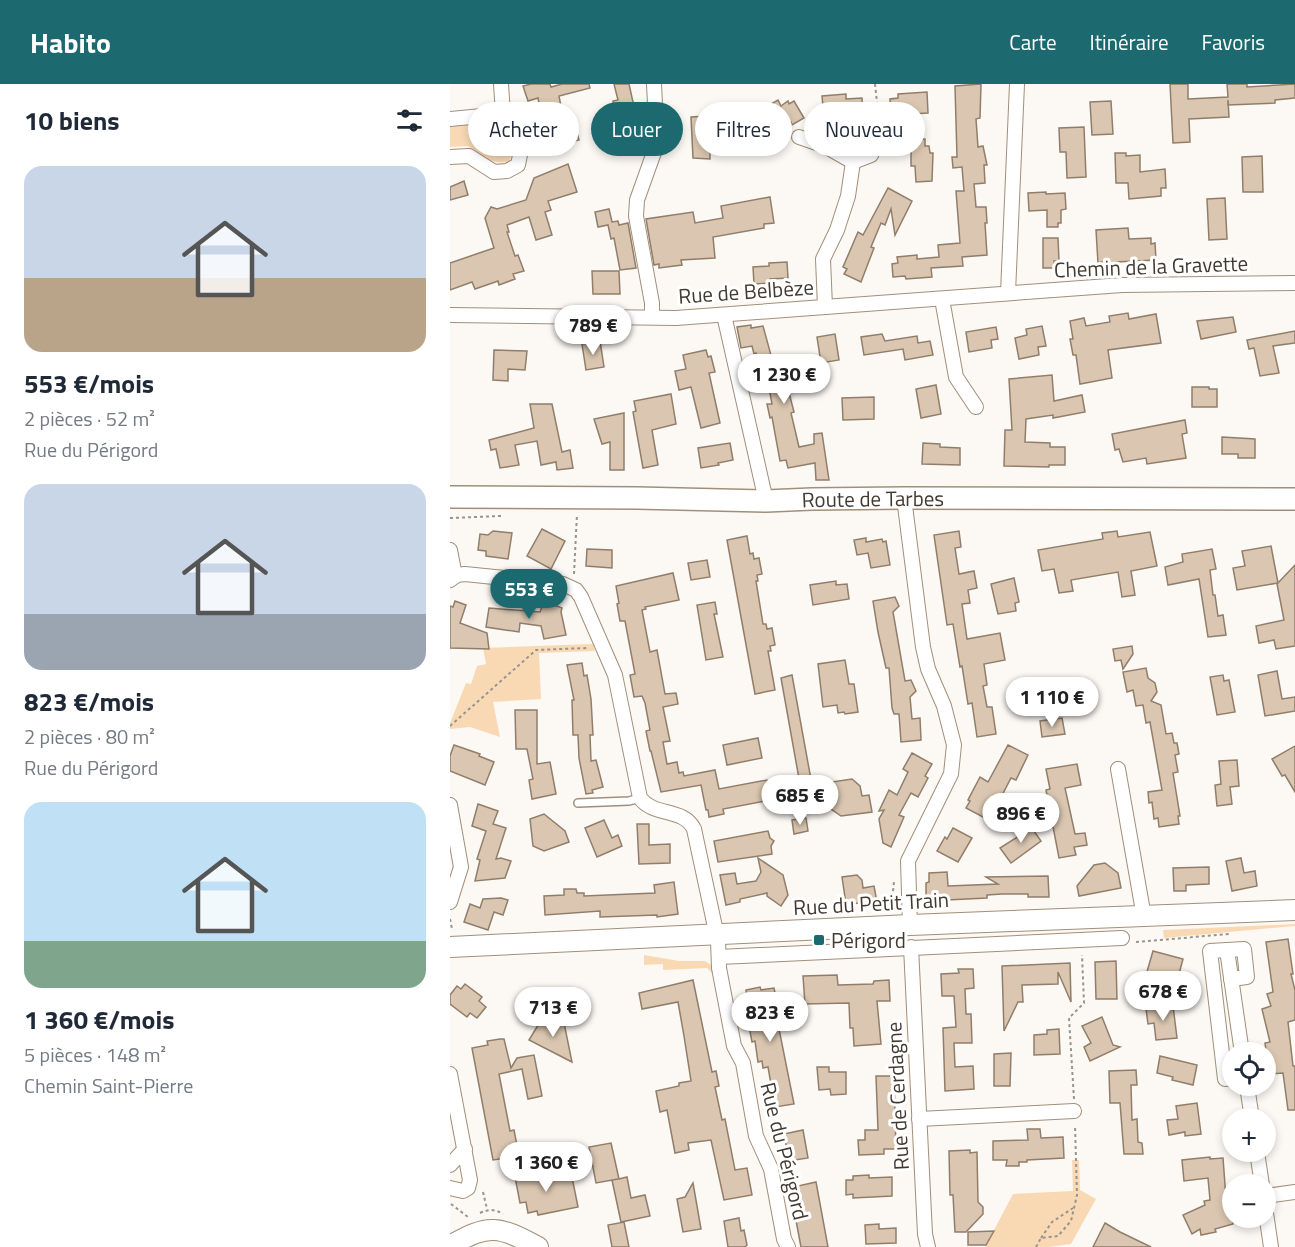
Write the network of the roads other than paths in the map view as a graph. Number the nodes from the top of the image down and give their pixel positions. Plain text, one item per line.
1 (501, 84) edge
2 (654, 84) edge
3 (1017, 84) edge
4 (502, 102) edge
5 (468, 117) edge
6 (450, 119) edge
7 (799, 137) dead end
8 (469, 156) edge
9 (469, 156) edge
10 (520, 156) edge
11 (868, 156) edge
12 (450, 157) edge
13 (853, 162) junction
14 (1295, 283) edge
15 (1008, 293) junction
16 (942, 299) junction
17 (825, 307) junction
18 (450, 315) edge
19 (724, 315) junction
20 (652, 317) junction
21 (976, 407) dead end
22 (450, 497) edge
23 (904, 498) junction
24 (1295, 499) edge
25 (766, 501) junction
26 (450, 550) edge
27 (452, 578) edge
28 (1118, 769) dead end
29 (640, 798) junction
30 (578, 802) dead end
31 (450, 805) edge
32 (450, 902) edge
33 (1295, 910) edge
34 (1144, 917) junction
35 (910, 925) junction
36 (716, 934) junction
37 (1122, 938) road end
38 (452, 942) edge
39 (911, 947) junction
40 (718, 957) junction
41 (1240, 1042) edge
42 (1222, 1053) edge
43 (450, 1074) edge
44 (1074, 1112) road end
45 (919, 1119) junction
46 (465, 1149) junction
47 (450, 1165) edge
48 (450, 1188) edge
49 (1295, 1192) edge
50 (1276, 1195) edge
51 (1268, 1228) edge
52 (450, 1246) edge
53 (927, 1246) edge
54 (538, 1247) edge
55 (788, 1247) edge
56 (1271, 1247) edge

1 - 4 street
2 - 20 street
3 - 15 street
5 - 6 street
7 - 13 street
8 - 12 street
9 - 10 street
11 - 13 street
13 - 17 street
14 - 15 street, Chemin de la Gravette
15 - 16 street, Rue de Belbèze
16 - 17 street, Rue de Belbèze
16 - 21 street
17 - 19 street, Rue de Belbèze
18 - 20 street, Rue de Belbèze
19 - 20 street, Rue de Belbèze
19 - 25 street
22 - 25 main road, Route de Tarbes
23 - 24 main road, Route de Tarbes
23 - 25 main road, Route de Tarbes
23 - 35 street
26 - 27 street
27 - 29 street
28 - 34 street
29 - 30 lane
29 - 36 street, Rue du Périgord
31 - 32 street
33 - 34 street, Rue du Petit Train
34 - 35 street, Rue du Petit Train
35 - 36 street, Rue du Petit Train
36 - 38 street, Rue du Petit Train
36 - 40 street, Rue du Périgord
37 - 39 street
39 - 40 street
39 - 45 street, Rue de Cerdagne
40 - 55 street, Rue du Périgord
41 - 42 street
43 - 46 street
44 - 45 street
45 - 53 street, Rue de Cerdagne
46 - 47 street
46 - 48 street
49 - 50 street
51 - 56 street
52 - 54 street

